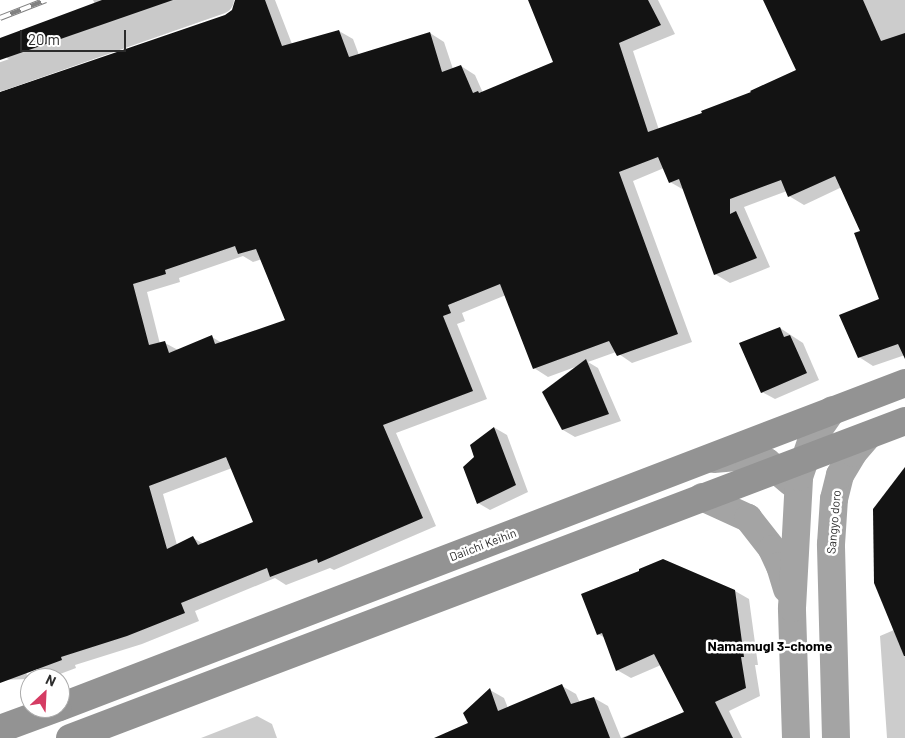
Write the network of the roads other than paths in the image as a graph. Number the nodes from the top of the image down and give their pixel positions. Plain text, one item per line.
1 (220, 0) edge
2 (0, 77) edge
3 (905, 383) edge
4 (832, 410) junction
5 (905, 421) edge
6 (868, 436) junction
7 (805, 459) junction
8 (693, 464) junction
9 (777, 469) junction
10 (798, 492) junction
11 (702, 497) junction
12 (832, 588) junction
13 (792, 608) junction
14 (70, 704) edge
15 (31, 718) edge
16 (0, 729) edge
17 (70, 738) edge
18 (796, 738) edge
19 (836, 738) edge

1 - 2 street
3 - 4 highway, Daiichi Keihin
4 - 7 main road
4 - 8 highway, Daiichi Keihin
5 - 6 highway
6 - 7 highway
6 - 12 main road, Sangyo doro
7 - 9 highway
7 - 10 main road
8 - 9 main road, Sangyo doro
8 - 14 highway, Daiichi Keihin
9 - 10 main road, Sangyo doro
9 - 11 highway
10 - 12 main road, Sangyo doro
10 - 13 main road
11 - 13 main road
11 - 17 highway
12 - 19 main road, Sangyo doro
13 - 18 main road
15 - 16 highway, Daiichi Keihin

